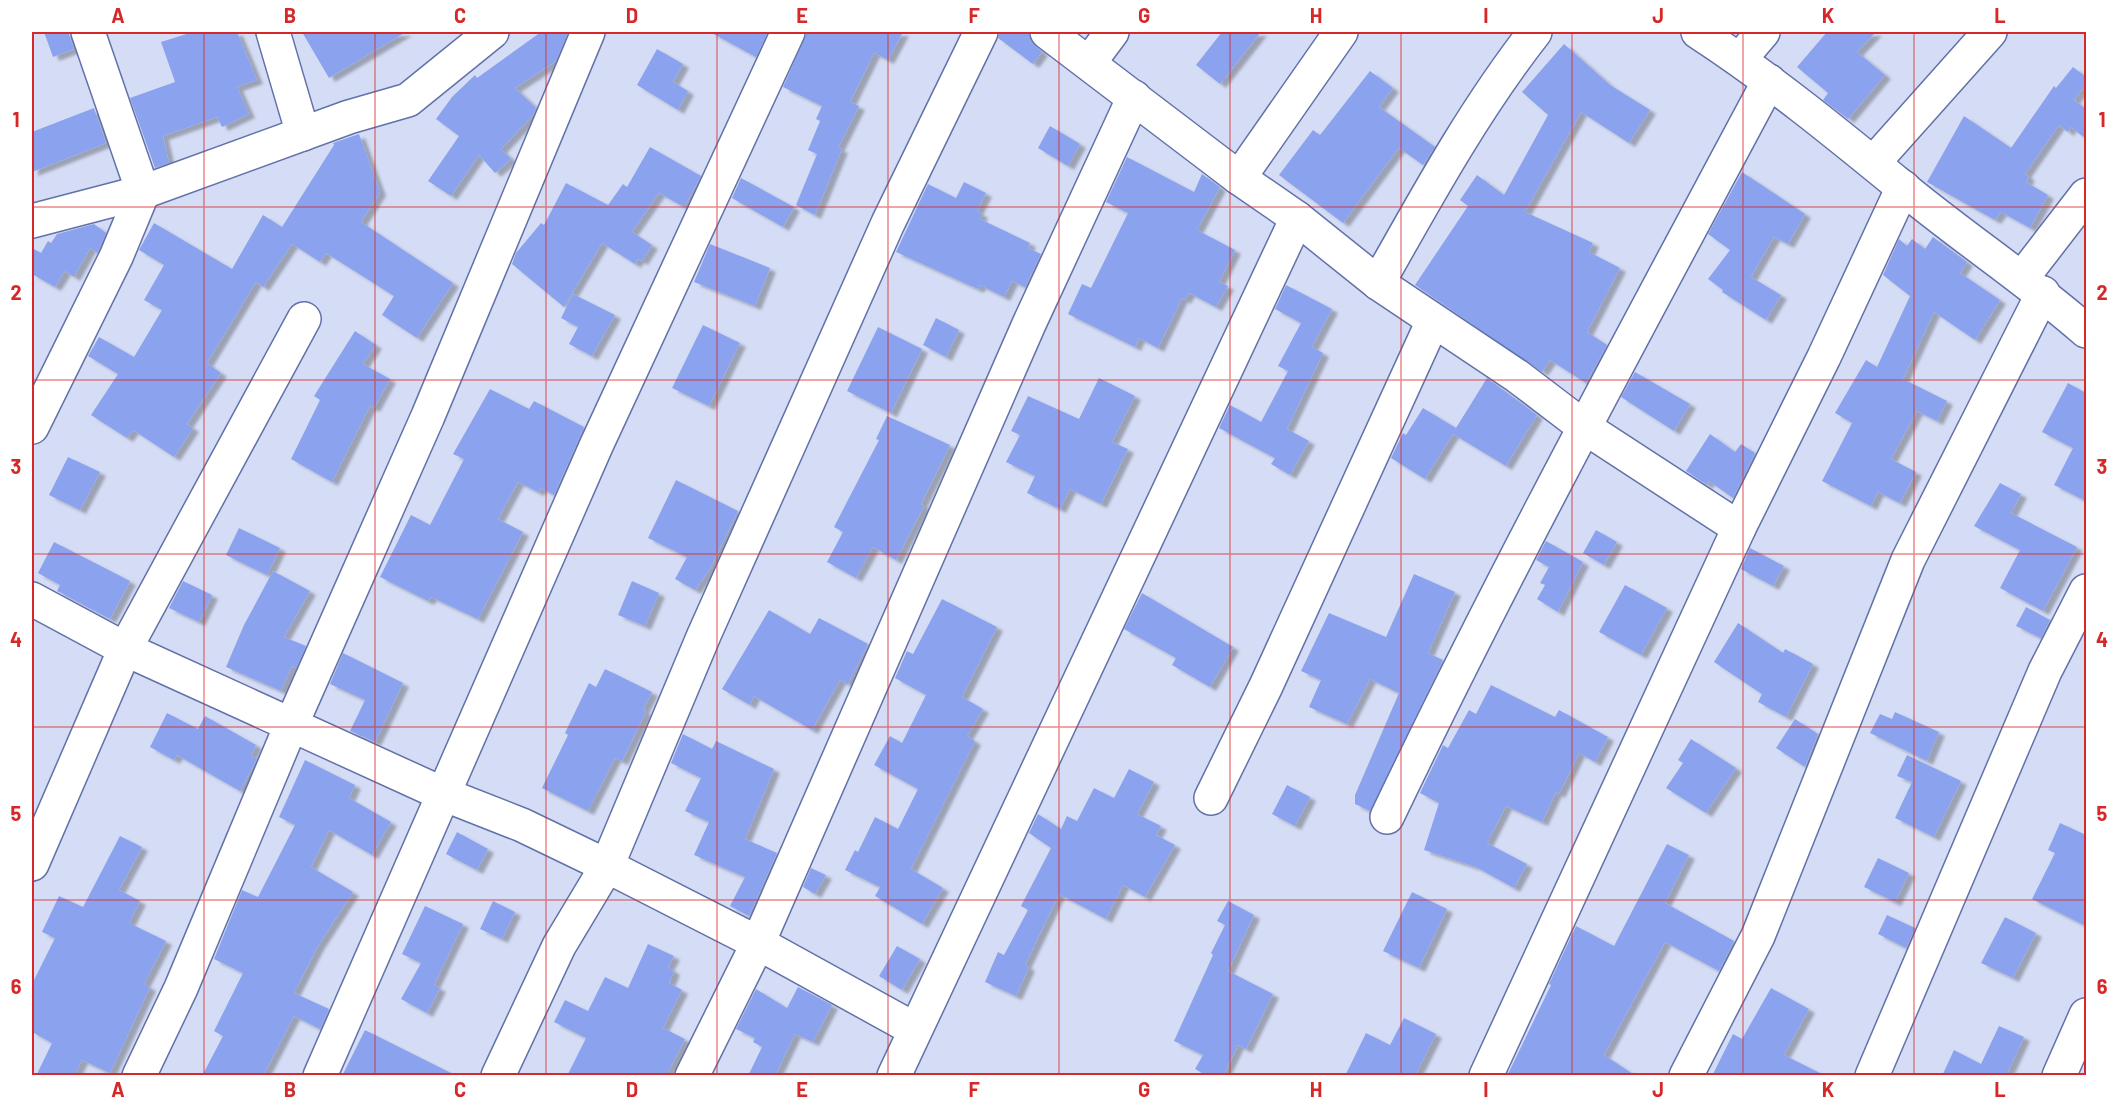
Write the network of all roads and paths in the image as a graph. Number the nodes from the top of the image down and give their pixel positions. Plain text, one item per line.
1 (88, 32) edge
2 (273, 32) edge
3 (588, 32) edge
4 (788, 32) edge
5 (981, 32) edge
6 (1047, 32) edge
7 (1112, 32) edge
8 (1341, 32) edge
9 (1535, 32) edge
10 (1698, 32) edge
11 (1763, 32) edge
12 (1990, 32) edge
13 (482, 35) edge
14 (1740, 59) junction
15 (1089, 63) junction
16 (1769, 81) junction
17 (1134, 97) junction
18 (303, 134) junction
19 (1874, 162) junction
20 (1239, 178) junction
21 (1903, 187) junction
22 (143, 192) junction
23 (2086, 195) edge
24 (1297, 218) junction
25 (32, 221) edge
26 (1378, 282) junction
27 (2033, 286) junction
28 (304, 319) dead end
29 (1433, 321) junction
30 (2086, 331) edge
31 (1584, 427) junction
32 (32, 428) edge
33 (1740, 528) junction
34 (2086, 591) edge
35 (32, 599) edge
36 (125, 649) junction
37 (292, 723) junction
38 (443, 794) junction
39 (1211, 798) dead end
40 (1387, 817) dead end
41 (32, 864) edge
42 (607, 866) junction
43 (758, 943) junction
44 (2086, 1015) edge
45 (914, 1029) junction
46 (139, 1076) edge
47 (320, 1076) edge
48 (498, 1076) edge
49 (692, 1076) edge
50 (894, 1076) edge
51 (1485, 1076) edge
52 (1686, 1076) edge
53 (1872, 1076) edge
54 (2060, 1076) edge

1 - 22 street
2 - 18 street
3 - 37 street
4 - 38 street
5 - 42 street
6 - 15 street
7 - 15 street
8 - 20 street
9 - 26 street
10 - 14 street
11 - 14 street
12 - 19 street
13 - 18 street
14 - 16 street
15 - 17 street
16 - 19 street
16 - 31 street
17 - 20 street
17 - 43 street
18 - 22 street
19 - 21 street
20 - 24 street
21 - 27 street
21 - 33 street
22 - 25 street
22 - 32 street
23 - 27 street
24 - 26 street
24 - 45 street
26 - 29 street
27 - 30 street
27 - 52 street
28 - 36 street
29 - 31 street
29 - 39 street
31 - 33 street
31 - 40 street
33 - 51 street
34 - 53 street
35 - 36 street
36 - 37 street
36 - 41 street
37 - 38 street
37 - 46 street
38 - 42 street
38 - 47 street
42 - 43 street
42 - 48 street
43 - 45 street
43 - 49 street
44 - 54 street
45 - 50 street

